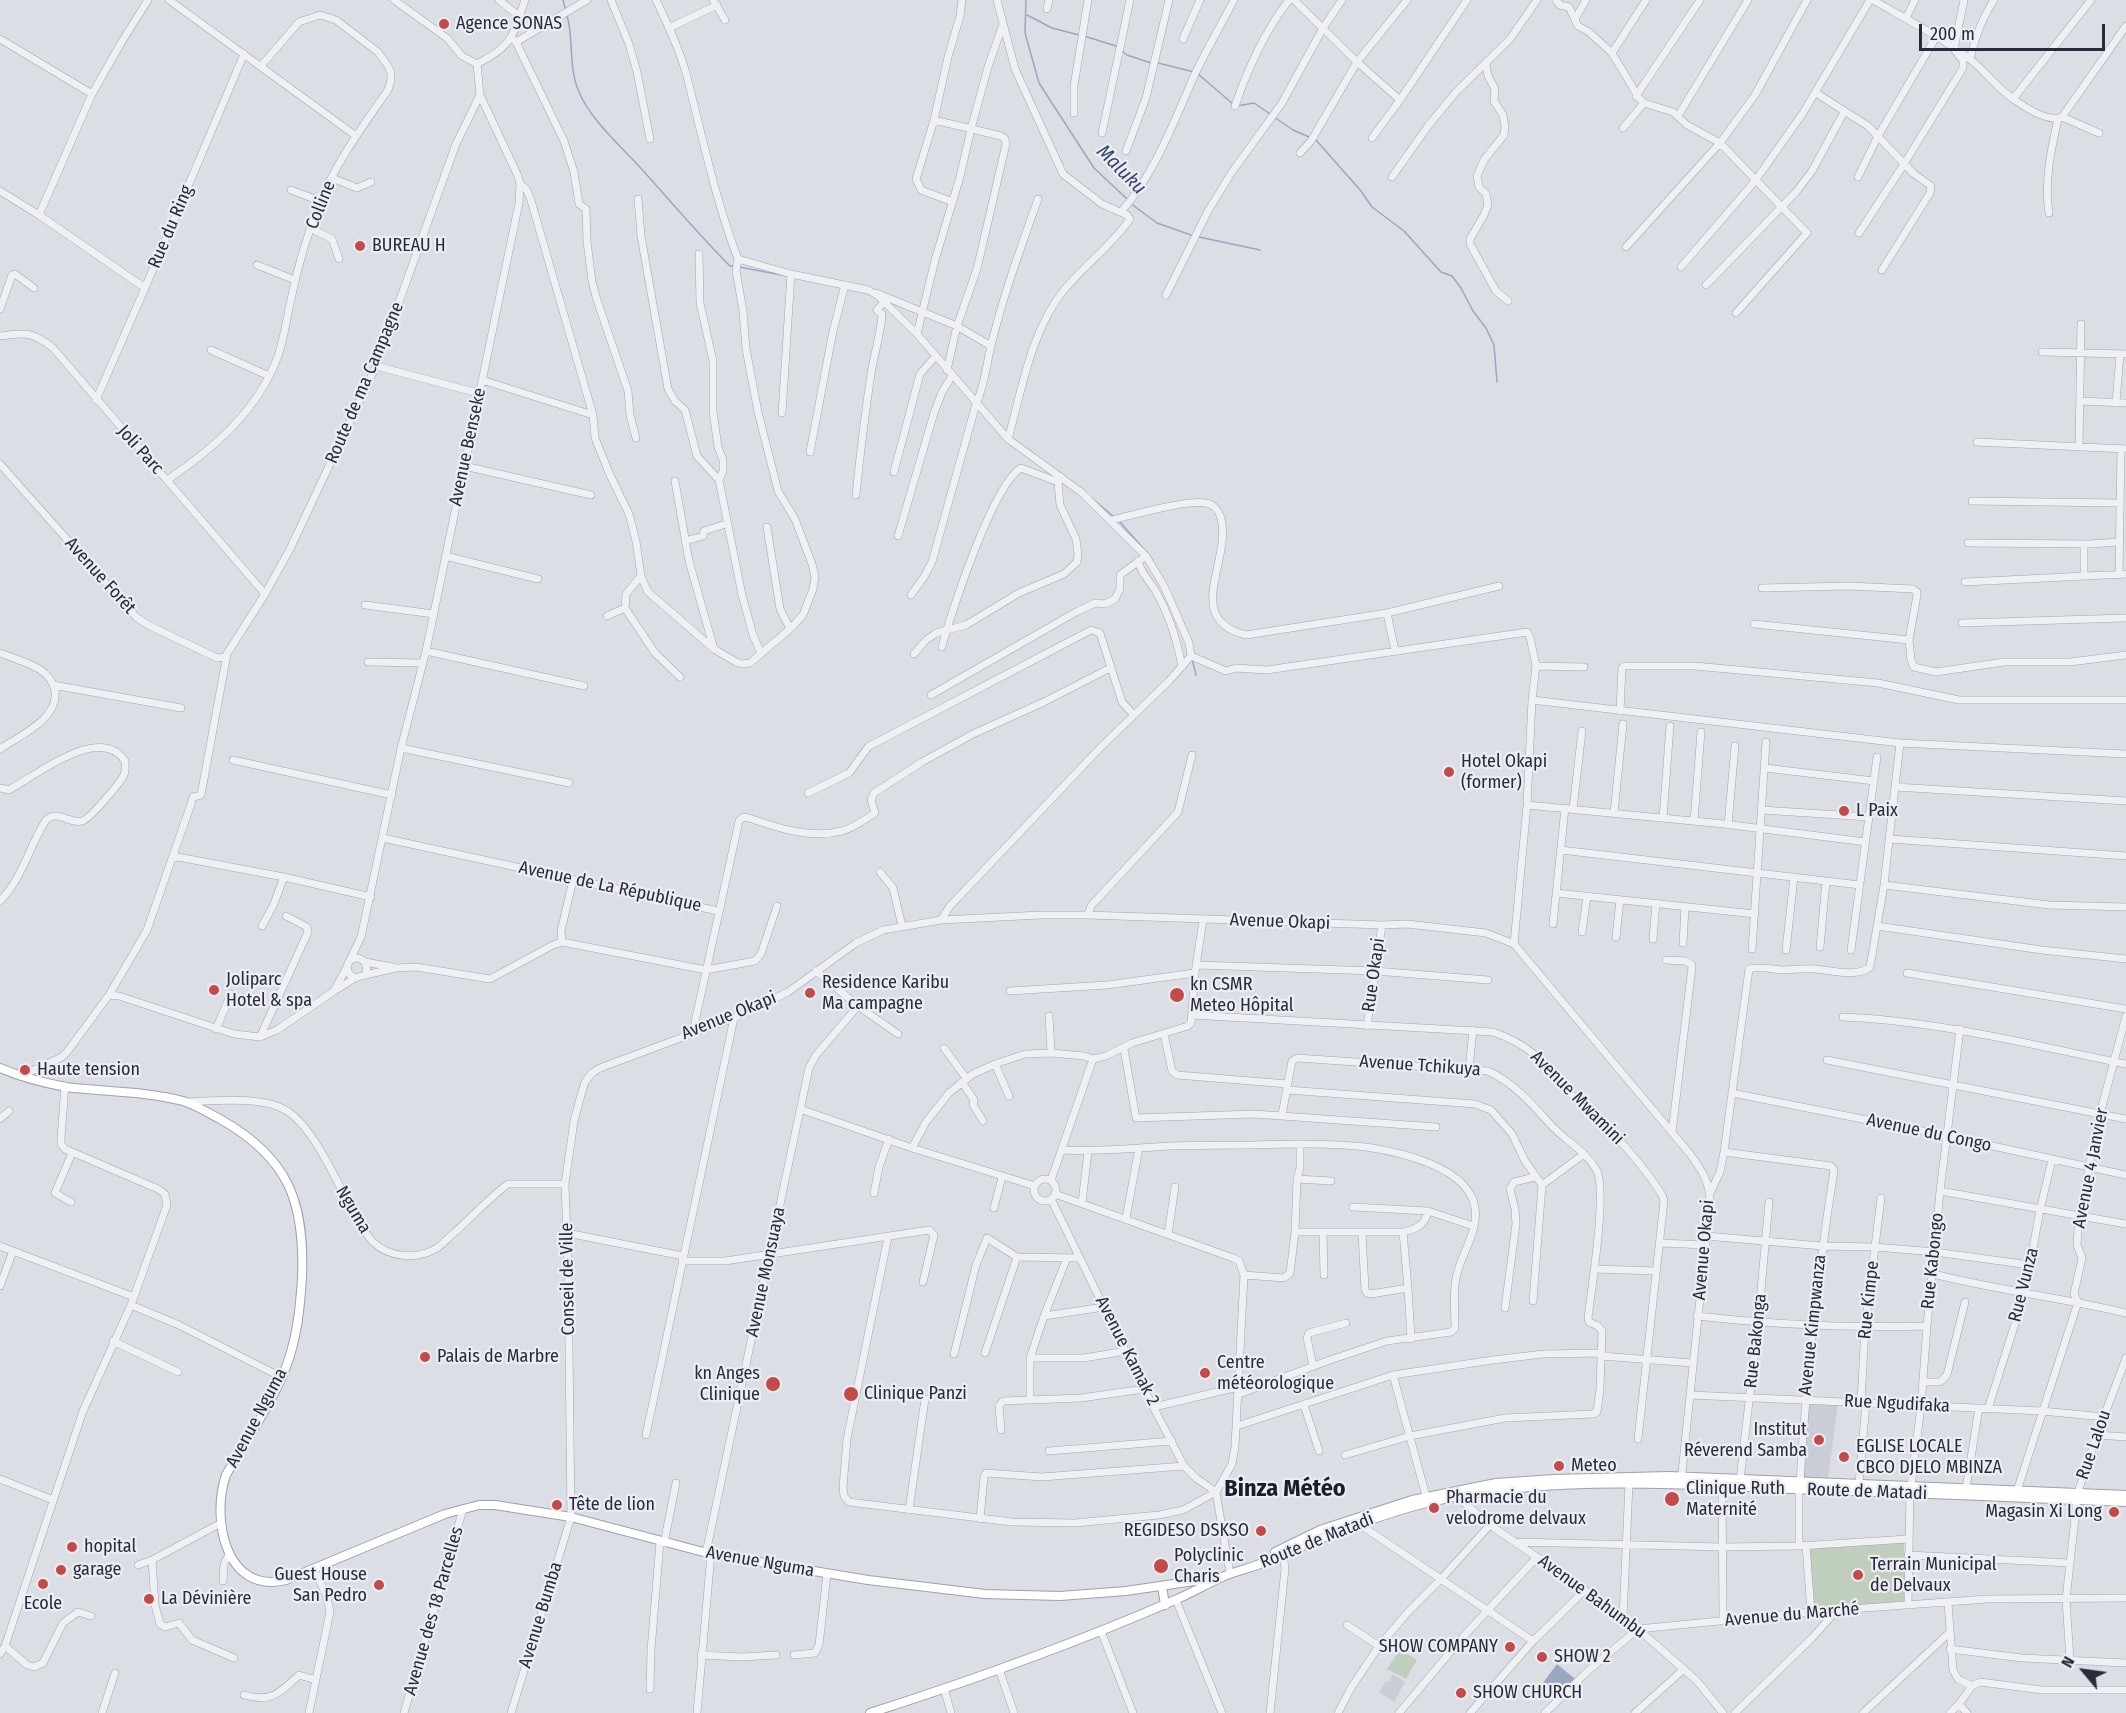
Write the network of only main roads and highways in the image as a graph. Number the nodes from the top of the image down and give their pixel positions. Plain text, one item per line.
1 (0, 1068) edge
2 (1681, 1481) junction
3 (1555, 1483) junction
4 (1799, 1486) junction
5 (1843, 1487) junction
6 (1911, 1490) junction
7 (1454, 1494) junction
8 (2126, 1495) edge
9 (2078, 1496) junction
10 (2126, 1502) edge
11 (1344, 1526) junction
12 (1229, 1575) junction
13 (1162, 1586) junction
14 (1165, 1605) junction
15 (872, 1713) edge

1 - 13 main road, Avenue Nguma
2 - 3 main road, Route de Matadi
2 - 3 main road, Route de Matadi
2 - 4 main road, Route de Matadi
2 - 4 main road, Route de Matadi
3 - 7 main road, Route de Matadi
4 - 5 main road, Route de Matadi
5 - 6 main road, Route de Matadi
5 - 6 main road, Route de Matadi
6 - 9 main road, Route de Matadi
6 - 9 main road, Route de Matadi
7 - 11 main road, Route de Matadi
7 - 11 main road, Route de Matadi
8 - 9 main road, Route de Matadi
9 - 10 main road, Route de Matadi
11 - 12 main road, Route de Matadi
11 - 12 main road, Route de Matadi
12 - 13 main road, Avenue Nguma
12 - 14 main road, Route de Matadi
13 - 14 main road
14 - 15 main road, Route de Matadi

